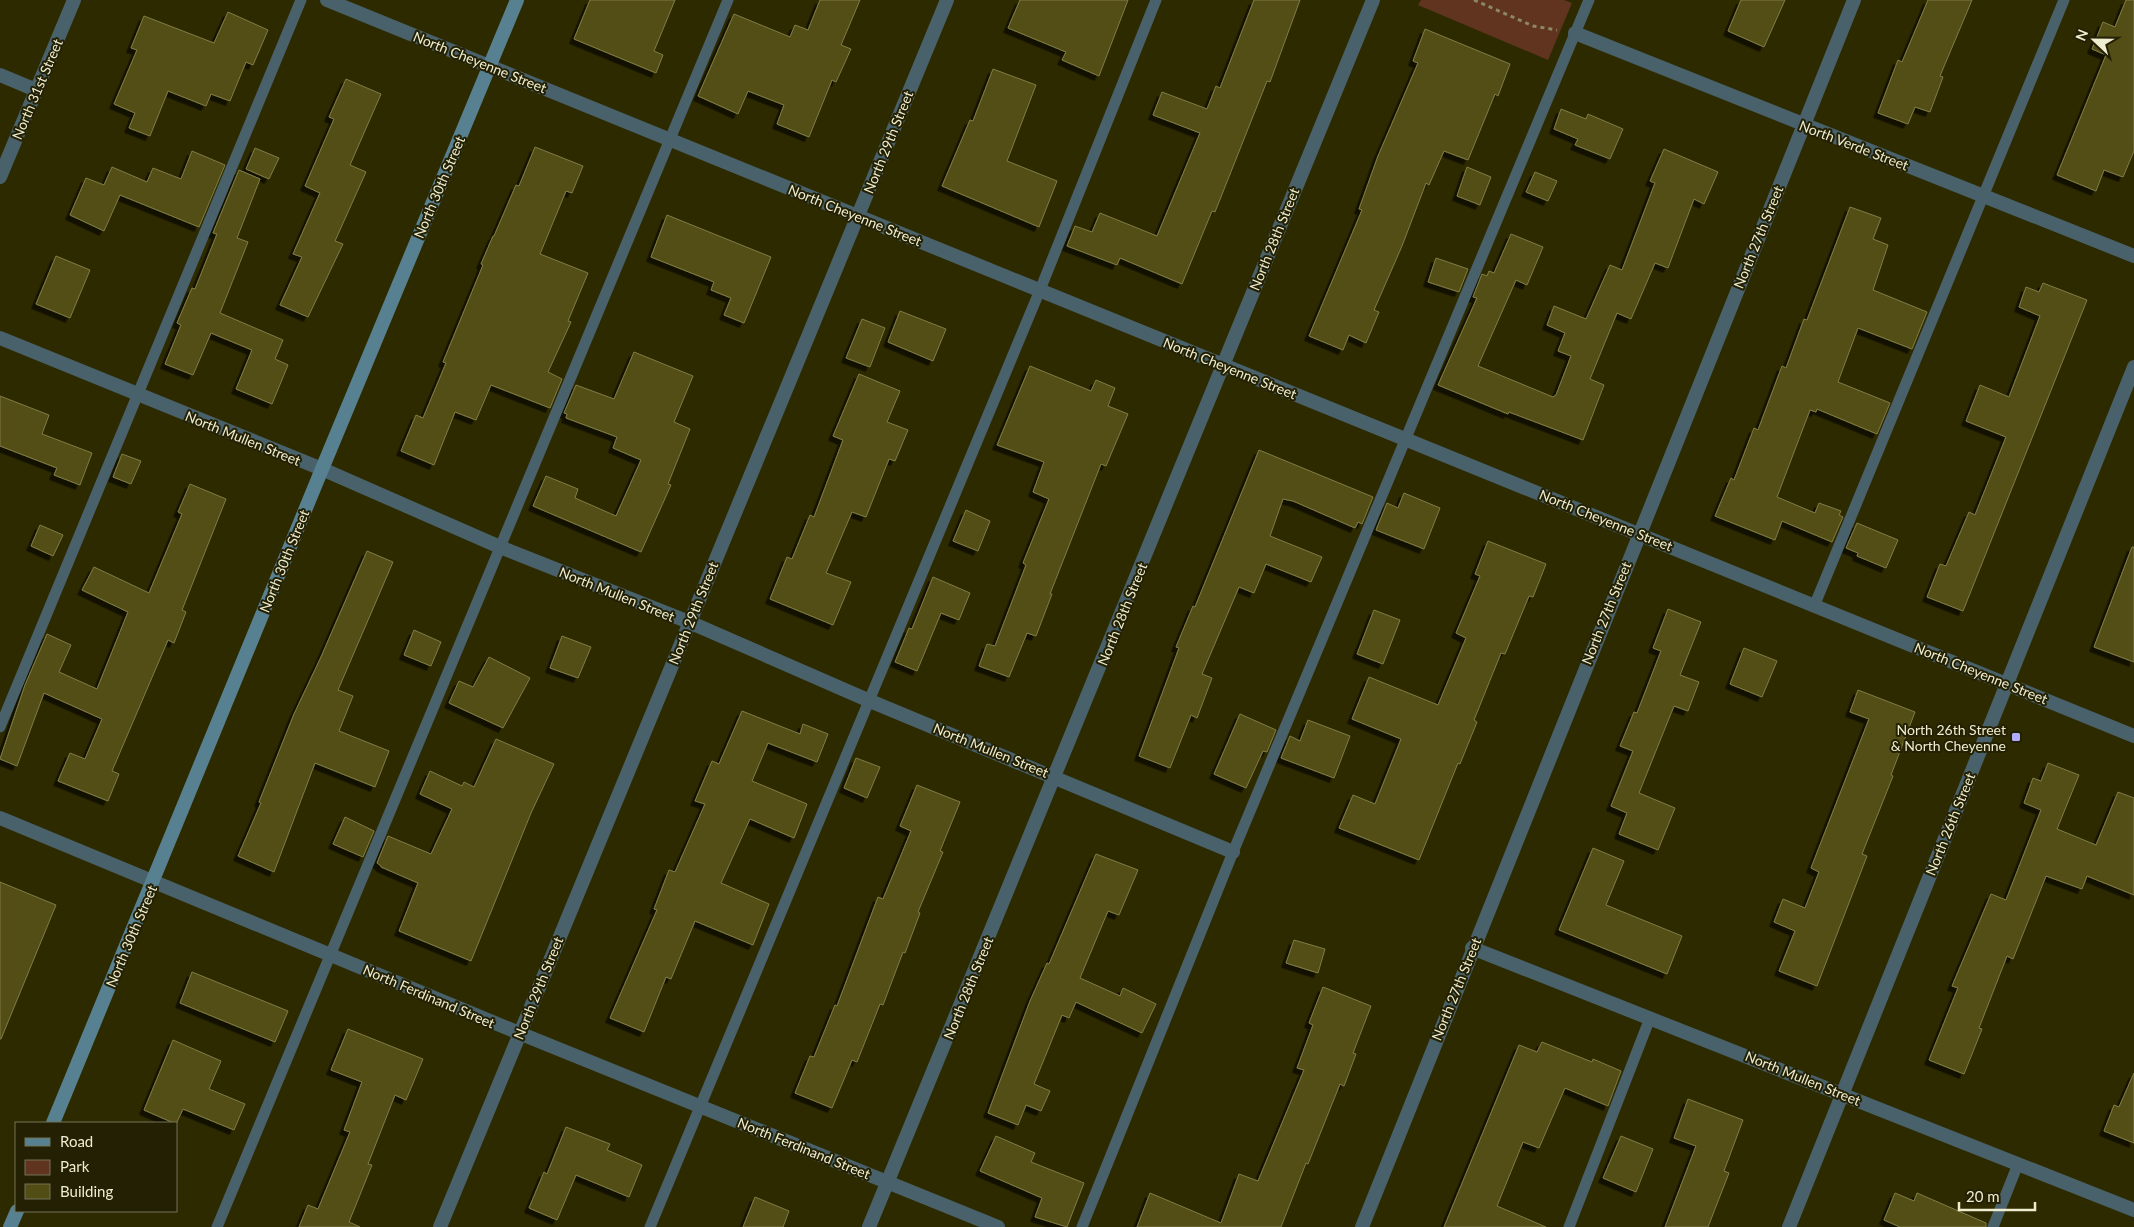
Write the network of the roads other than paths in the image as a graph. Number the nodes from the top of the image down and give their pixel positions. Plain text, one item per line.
1 (74, 0) edge
2 (301, 0) edge
3 (327, 0) edge
4 (517, 0) edge
5 (728, 0) edge
6 (947, 0) edge
7 (1156, 0) edge
8 (1373, 0) edge
9 (1589, 0) edge
10 (1854, 0) edge
11 (2064, 0) edge
12 (1575, 33) junction
13 (490, 66) junction
14 (0, 75) edge
15 (36, 90) junction
16 (1803, 125) junction
17 (670, 140) junction
18 (0, 177) edge
19 (1985, 196) junction
20 (858, 216) junction
21 (2134, 256) edge
22 (1040, 290) junction
23 (0, 338) edge
24 (1222, 364) junction
25 (2134, 367) edge
26 (137, 395) junction
27 (1407, 440) junction
28 (322, 469) junction
29 (1638, 534) junction
30 (500, 547) junction
31 (1814, 604) junction
32 (689, 622) junction
33 (2006, 684) junction
34 (870, 701) junction
35 (0, 727) edge
36 (2134, 736) edge
37 (1056, 776) junction
38 (0, 818) edge
39 (1233, 852) junction
40 (154, 881) junction
41 (1472, 948) junction
42 (331, 955) junction
43 (1650, 1018) junction
44 (519, 1033) junction
45 (1842, 1094) junction
46 (700, 1106) junction
47 (54, 1122) edge
48 (2018, 1164) junction
49 (888, 1182) junction
50 (2134, 1210) edge
51 (17, 1212) edge
52 (10, 1227) edge
53 (217, 1227) edge
54 (440, 1227) edge
55 (650, 1227) edge
56 (869, 1227) edge
57 (998, 1227) edge
58 (1082, 1227) edge
59 (1362, 1227) edge
60 (1569, 1227) edge
61 (1789, 1227) edge
62 (1993, 1227) edge

1 - 15 street, North 31st Street
2 - 26 lane
3 - 13 street, North Cheyenne Street
4 - 13 main road, North 30th Street
5 - 17 lane
6 - 20 street, North 29th Street
7 - 22 lane
8 - 24 street, North 28th Street
9 - 12 lane
10 - 16 street, North 27th Street
11 - 19 lane
12 - 16 street, North Verde Street
12 - 27 lane
13 - 17 street, North Cheyenne Street
13 - 28 main road, North 30th Street
14 - 15 street
15 - 18 street, North 31st Street
16 - 19 street, North Verde Street
16 - 29 street, North 27th Street
17 - 20 street, North Cheyenne Street
17 - 30 lane
19 - 21 street, North Verde Street
19 - 31 lane
20 - 22 street, North Cheyenne Street
20 - 32 street, North 29th Street
22 - 24 street, North Cheyenne Street
22 - 34 lane
23 - 26 street, North Mullen Street
24 - 27 street, North Cheyenne Street
24 - 37 street, North 28th Street
25 - 33 street, North 26th Street
26 - 28 street, North Mullen Street
26 - 35 lane
27 - 29 street, North Cheyenne Street
27 - 39 lane
28 - 30 street, North Mullen Street
28 - 40 main road, North 30th Street
29 - 31 street, North Cheyenne Street
29 - 41 street, North 27th Street
30 - 32 street, North Mullen Street
30 - 42 lane
31 - 33 street, North Cheyenne Street
32 - 34 street, North Mullen Street
32 - 44 street, North 29th Street
33 - 36 street, North Cheyenne Street
33 - 45 street, North 26th Street
34 - 37 street, North Mullen Street
34 - 46 lane
37 - 39 street, North Mullen Street
37 - 49 street, North 28th Street
38 - 40 street, North Ferdinand Street
39 - 58 lane
40 - 42 street, North Ferdinand Street
40 - 47 main road, North 30th Street
41 - 43 street, North Mullen Street
41 - 59 street, North 27th Street
42 - 44 street, North Ferdinand Street
42 - 53 lane
43 - 45 street, North Mullen Street
43 - 60 lane
44 - 46 street, North Ferdinand Street
44 - 54 street, North 29th Street
45 - 48 street, North Mullen Street
45 - 61 street, North 26th Street
46 - 49 street, North Ferdinand Street
46 - 55 lane
48 - 50 street, North Mullen Street
48 - 62 lane
49 - 56 street, North 28th Street
49 - 57 street, North Ferdinand Street
51 - 52 main road

